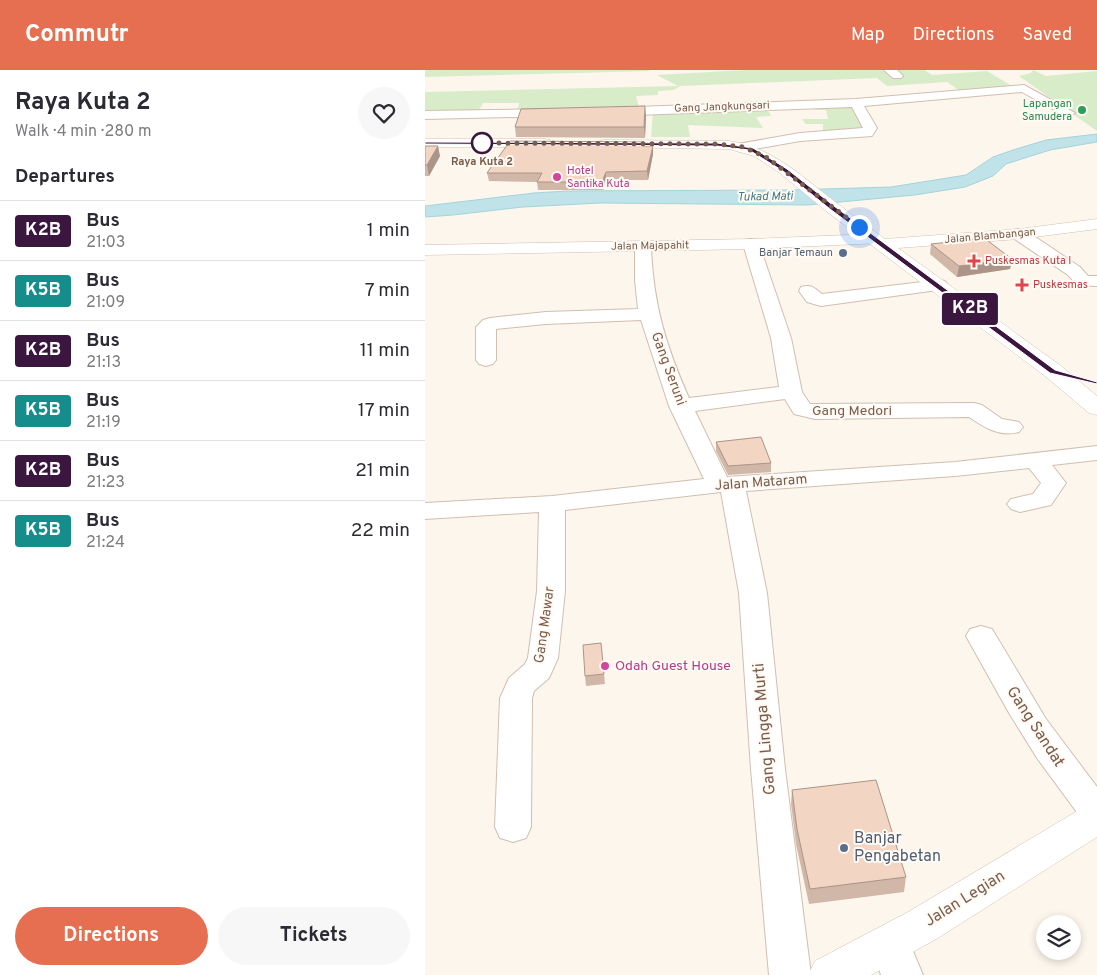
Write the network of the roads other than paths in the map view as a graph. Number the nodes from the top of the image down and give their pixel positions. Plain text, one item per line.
1 (856, 104) junction
2 (597, 112) edge
3 (571, 113) edge
4 (1069, 113) dead end
5 (425, 115) edge
6 (425, 143) edge
7 (561, 144) edge
8 (587, 144) edge
9 (743, 147) junction
10 (1097, 224) edge
11 (1019, 234) junction
12 (879, 242) junction
13 (751, 244) junction
14 (643, 246) junction
15 (425, 250) edge
16 (939, 285) junction
17 (1091, 287) edge
18 (808, 291) dead end
19 (648, 314) junction
20 (486, 360) dead end
21 (1053, 372) junction
22 (1097, 382) edge
23 (791, 392) junction
24 (680, 406) junction
25 (1097, 408) edge
26 (1011, 427) dead end
27 (1097, 453) edge
28 (1036, 461) junction
29 (726, 485) junction
30 (552, 504) junction
31 (1020, 504) dead end
32 (425, 511) edge
33 (981, 636) dead end
34 (1097, 812) edge
35 (1097, 818) edge
36 (513, 827) dead end
37 (896, 959) edge
38 (790, 975) edge
39 (830, 975) edge

1 - 2 street, Gang Jangkungsari
1 - 4 street, Gang Jangkungsari
1 - 9 street
3 - 5 street
6 - 7 main road
8 - 9 main road
9 - 12 main road
10 - 11 main road, Jalan Blambangan
11 - 12 main road, Jalan Blambangan
11 - 17 street
12 - 13 main road, Jalan Majapahit
12 - 16 main road
13 - 14 main road, Jalan Majapahit
13 - 23 street, Gang Medori
14 - 15 main road, Jalan Majapahit
14 - 19 street, Gang Seruni
16 - 18 street
16 - 21 main road
19 - 20 street
19 - 24 street, Gang Seruni
21 - 22 main road
21 - 25 main road
23 - 24 street
23 - 26 street, Gang Medori
24 - 29 street, Gang Seruni
27 - 28 street, Jalan Mataram
28 - 29 street, Jalan Mataram
28 - 31 street
29 - 30 street, Jalan Mataram
29 - 38 street, Gang Lingga Murti
30 - 32 street, Jalan Mataram
30 - 36 street, Gang Mawar
33 - 34 street, Gang Sandat
35 - 37 main road, Jalan Legian
37 - 39 main road, Jalan Legian

